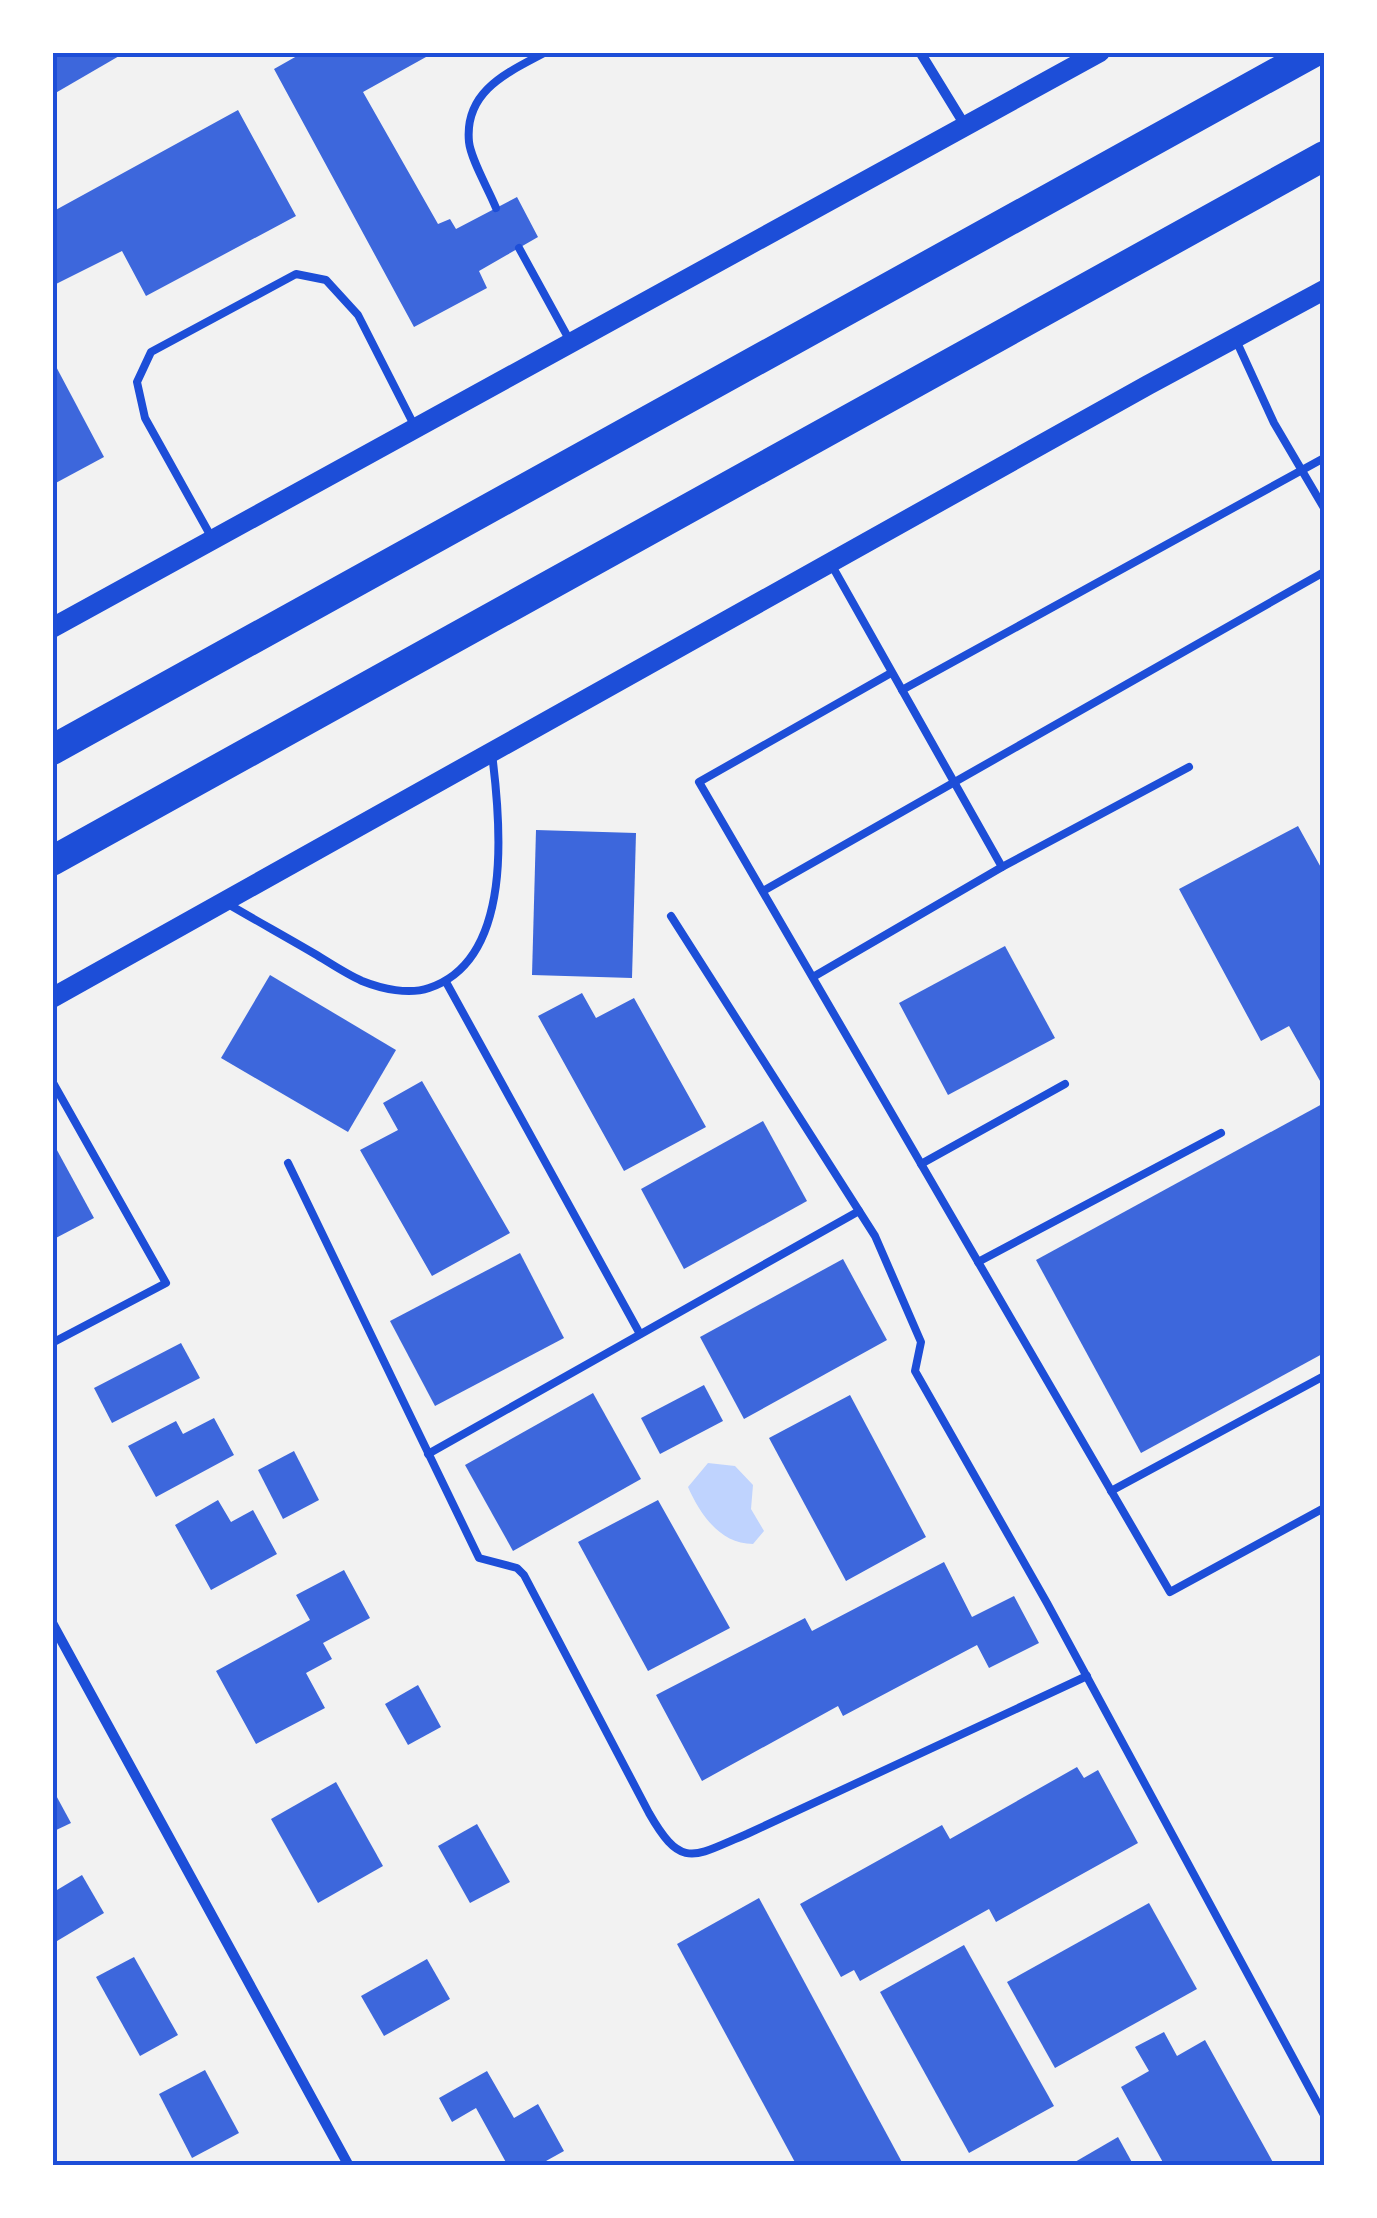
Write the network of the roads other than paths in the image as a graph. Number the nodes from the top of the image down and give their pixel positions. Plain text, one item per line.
1 (546, 52) edge
2 (920, 52) edge
3 (1100, 52) edge
4 (1269, 52) edge
5 (1314, 52) edge
6 (1226, 101) junction
7 (966, 128) junction
8 (1324, 156) edge
9 (496, 208) dead end
10 (519, 248) dead end
11 (1324, 290) edge
12 (1235, 338) junction
13 (571, 344) junction
14 (416, 429) junction
15 (1324, 458) edge
16 (1302, 472) junction
17 (1324, 508) edge
18 (212, 540) junction
19 (830, 562) junction
20 (1324, 572) edge
21 (52, 628) edge
22 (892, 673) junction
23 (902, 690) junction
24 (1324, 723) edge
25 (1324, 731) edge
26 (52, 750) edge
27 (492, 751) junction
28 (1189, 767) dead end
29 (954, 780) junction
30 (52, 861) edge
31 (1002, 867) junction
32 (763, 891) junction
33 (224, 902) junction
34 (671, 916) dead end
35 (812, 976) junction
36 (446, 982) junction
37 (52, 998) edge
38 (52, 1081) edge
39 (1065, 1084) dead end
40 (1221, 1133) dead end
41 (288, 1162) dead end
42 (921, 1164) junction
43 (859, 1211) junction
44 (978, 1262) junction
45 (640, 1334) junction
46 (52, 1344) edge
47 (1324, 1376) edge
48 (428, 1454) junction
49 (1111, 1491) junction
50 (1324, 1508) edge
51 (52, 1623) edge
52 (1087, 1676) junction
53 (1324, 2116) edge
54 (349, 2166) edge

1 - 9 lane
2 - 7 street
3 - 7 main road
4 - 6 highway
5 - 6 highway
6 - 26 highway
7 - 13 main road
8 - 30 highway
10 - 13 lane
11 - 12 main road
12 - 16 lane
12 - 19 main road
13 - 14 main road
14 - 18 main road
14 - 18 lane
15 - 16 lane
16 - 17 lane
16 - 23 lane
18 - 21 main road
19 - 22 lane
19 - 27 main road
20 - 29 lane
22 - 23 lane
22 - 32 lane
23 - 29 lane
24 - 25 lane
27 - 33 main road
27 - 36 lane
28 - 31 lane
29 - 31 lane
29 - 32 lane
31 - 35 lane
32 - 35 lane
33 - 36 lane
33 - 37 main road
34 - 43 lane
35 - 42 lane
36 - 45 lane
38 - 46 lane
39 - 42 lane
40 - 44 lane
41 - 48 lane
42 - 44 lane
43 - 45 lane
43 - 52 lane
44 - 49 lane
45 - 48 lane
47 - 49 lane
48 - 52 lane
49 - 50 lane
51 - 54 street
52 - 53 lane

